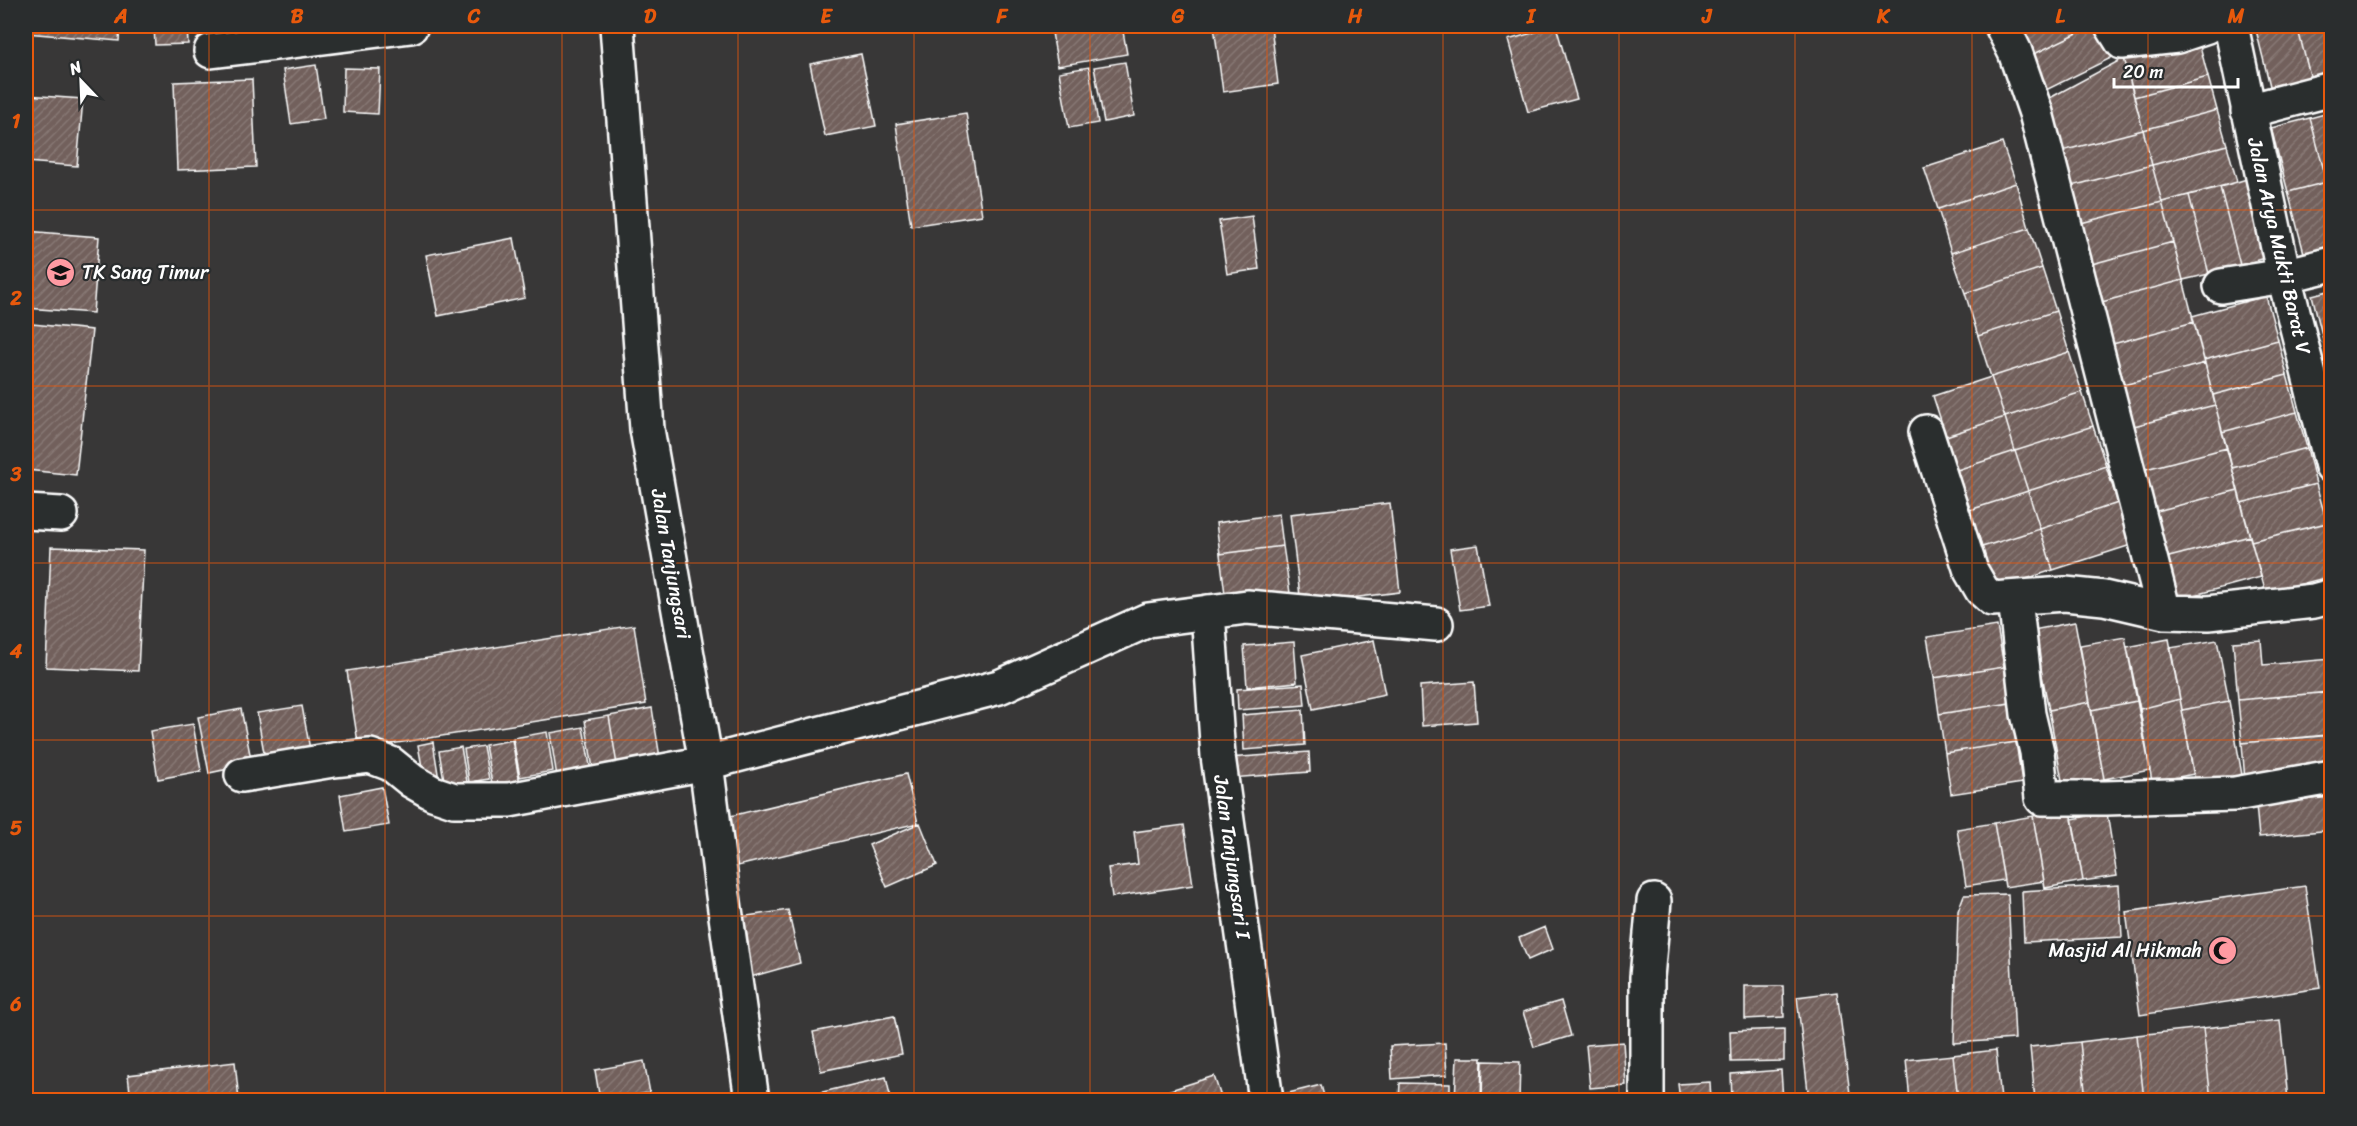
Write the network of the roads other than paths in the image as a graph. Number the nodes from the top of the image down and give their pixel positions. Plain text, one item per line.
1 (411, 26) edge
2 (617, 26) edge
3 (2002, 26) edge
4 (2112, 26) edge
5 (2207, 26) edge
6 (2231, 26) edge
7 (211, 51) dead end
8 (2331, 89) edge
9 (2248, 111) junction
10 (2331, 264) edge
11 (2284, 276) junction
12 (2220, 286) dead end
13 (1926, 432) dead end
14 (2331, 466) edge
15 (26, 512) edge
16 (61, 514) dead end
17 (2331, 596) edge
18 (2015, 599) junction
19 (1208, 612) junction
20 (2164, 612) junction
21 (1436, 624) dead end
22 (706, 763) junction
23 (242, 775) dead end
24 (2331, 777) edge
25 (1653, 901) dead end
26 (752, 1101) edge
27 (1266, 1101) edge
28 (1647, 1101) edge

1 - 7 street
2 - 22 street, Jalan Tanjungsari
3 - 20 street
4 - 5 street
6 - 9 street, Jalan Arya Mukti Barat V
8 - 9 street
9 - 11 street, Jalan Arya Mukti Barat V
10 - 11 street
11 - 12 street
11 - 14 street, Jalan Arya Mukti Barat V
13 - 18 street
15 - 16 street
17 - 20 street
18 - 20 street
18 - 24 street
19 - 21 street
19 - 22 street
19 - 27 street, Jalan Tanjungsari I
22 - 23 street
22 - 26 street, Jalan Tanjungsari
25 - 28 street

